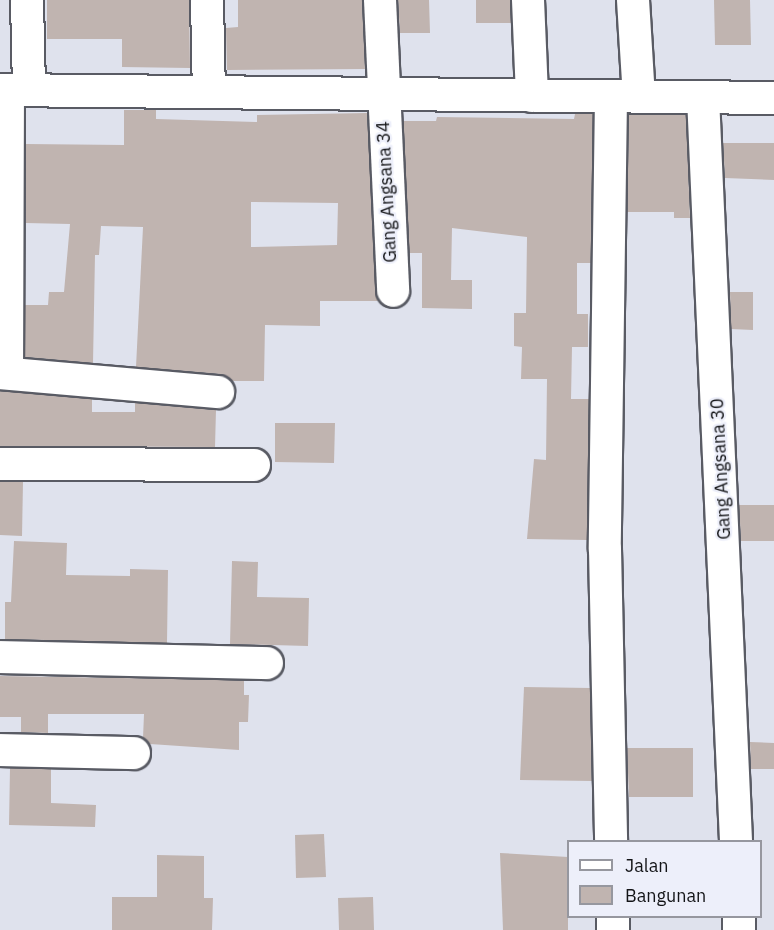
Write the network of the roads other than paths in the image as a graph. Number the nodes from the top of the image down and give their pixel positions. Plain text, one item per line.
1 (27, 0) edge
2 (207, 0) edge
3 (380, 0) edge
4 (528, 0) edge
5 (633, 0) edge
6 (12, 90) edge
7 (209, 92) junction
8 (382, 94) junction
9 (532, 96) junction
10 (625, 96) junction
11 (703, 98) junction
12 (774, 98) edge
13 (393, 291) dead end
14 (6, 373) edge
15 (218, 392) dead end
16 (0, 464) edge
17 (254, 465) dead end
18 (0, 657) edge
19 (267, 663) dead end
20 (0, 750) edge
21 (134, 753) dead end
22 (611, 840) edge
23 (736, 840) edge

1 - 6 street
2 - 7 street
3 - 8 street, Gang Angsana 34
4 - 9 street
5 - 10 street
6 - 7 street
6 - 14 street
7 - 8 street
8 - 9 street
8 - 13 street, Gang Angsana 34
9 - 10 street
10 - 11 street
10 - 22 street
11 - 12 street
11 - 23 street, Gang Angsana 30
14 - 15 street
16 - 17 street
18 - 19 street
20 - 21 street

